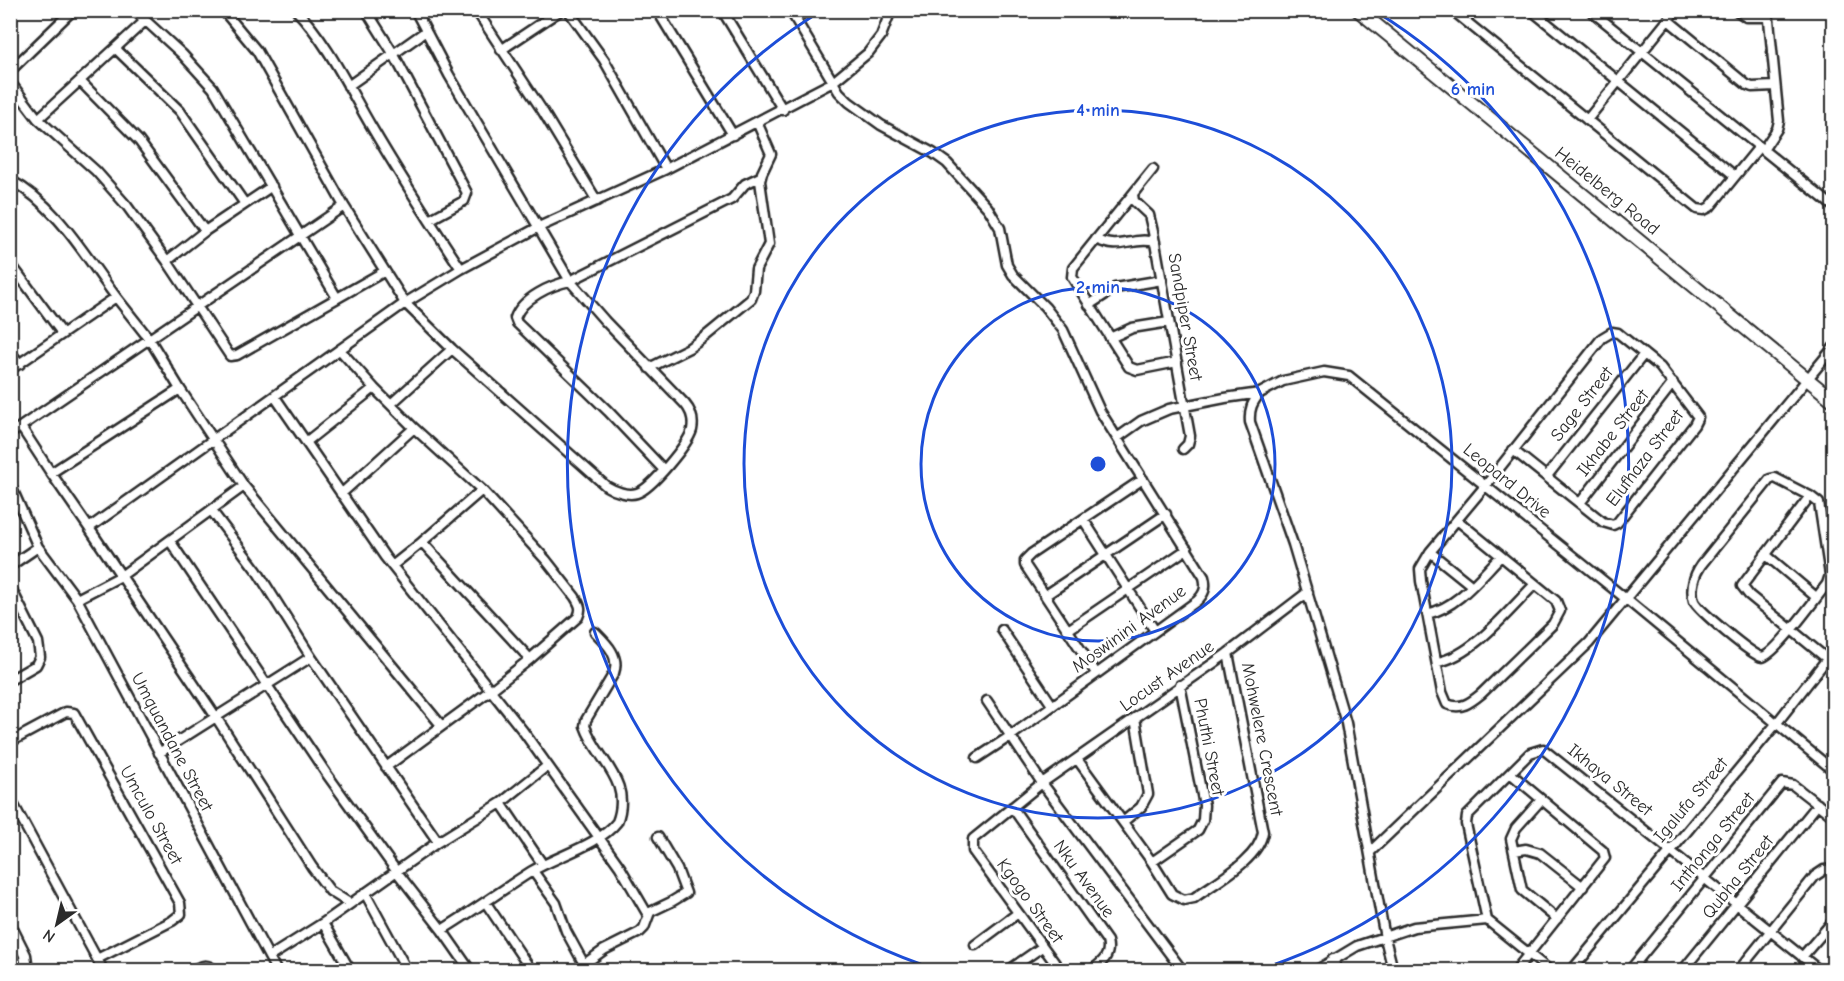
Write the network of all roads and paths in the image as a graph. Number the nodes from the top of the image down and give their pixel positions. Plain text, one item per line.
1 (73, 10) edge
2 (134, 10) edge
3 (223, 10) edge
4 (296, 10) edge
5 (366, 10) edge
6 (415, 10) edge
7 (476, 10) edge
8 (561, 10) edge
9 (568, 10) edge
10 (657, 10) edge
11 (722, 10) edge
12 (790, 10) edge
13 (806, 10) edge
14 (891, 10) edge
15 (1358, 10) edge
16 (1452, 10) edge
17 (1532, 10) edge
18 (1590, 10) edge
19 (1676, 10) edge
20 (1736, 10) edge
21 (1768, 14) edge
22 (796, 20) junction
23 (1668, 20) junction
24 (145, 21) junction
25 (426, 31) junction
26 (116, 50) junction
27 (501, 50) junction
28 (393, 53) junction
29 (1642, 53) junction
30 (10, 70) edge
31 (80, 81) junction
32 (1618, 81) junction
33 (10, 82) edge
34 (833, 82) junction
35 (348, 86) junction
36 (1775, 86) junction
37 (783, 110) junction
38 (38, 119) junction
39 (1587, 120) junction
40 (757, 122) junction
41 (733, 135) junction
42 (1761, 148) junction
43 (666, 169) junction
44 (1153, 170) dead end
45 (1736, 176) junction
46 (760, 177) junction
47 (10, 180) edge
48 (272, 186) junction
49 (1133, 195) junction
50 (597, 201) junction
51 (244, 204) junction
52 (344, 206) junction
53 (1833, 207) edge
54 (429, 220) junction
55 (539, 227) junction
56 (205, 231) junction
57 (300, 236) junction
58 (1096, 239) junction
59 (1155, 242) junction
60 (167, 261) junction
61 (10, 263) edge
62 (460, 269) junction
63 (385, 270) junction
64 (1162, 280) junction
65 (570, 281) junction
66 (116, 297) junction
67 (337, 298) junction
68 (405, 303) junction
69 (1089, 305) junction
70 (197, 306) junction
71 (1169, 322) junction
72 (62, 333) junction
73 (1110, 338) junction
74 (150, 340) junction
75 (1833, 347) edge
76 (452, 349) junction
77 (340, 350) junction
78 (10, 352) edge
79 (1644, 354) junction
80 (1177, 362) junction
81 (20, 364) junction
82 (649, 368) junction
83 (10, 370) edge
84 (1807, 380) junction
85 (1673, 383) junction
86 (374, 388) junction
87 (180, 389) junction
88 (1260, 393) junction
89 (275, 397) junction
90 (1833, 401) edge
91 (391, 404) junction
92 (1184, 406) junction
93 (21, 427) junction
94 (414, 428) junction
95 (10, 434) edge
96 (1117, 438) junction
97 (212, 440) junction
98 (306, 442) junction
99 (1183, 449) dead end
100 (1513, 450) junction
101 (663, 469) junction
102 (51, 473) junction
103 (1547, 476) junction
104 (1143, 479) junction
105 (10, 484) edge
106 (1486, 485) junction
107 (244, 486) junction
108 (482, 490) junction
109 (341, 494) junction
110 (1810, 496) junction
111 (1580, 503) junction
112 (211, 510) junction
113 (1166, 514) junction
114 (1083, 519) junction
115 (1457, 520) junction
116 (89, 528) junction
117 (170, 541) junction
118 (422, 542) junction
119 (39, 547) junction
120 (1187, 549) junction
121 (1430, 552) junction
122 (1106, 554) junction
123 (1765, 554) junction
124 (1501, 556) junction
125 (10, 566) edge
126 (392, 566) junction
127 (121, 576) junction
128 (1535, 584) junction
129 (1471, 585) junction
130 (10, 586) edge
131 (1128, 590) junction
132 (1308, 592) junction
133 (1046, 595) junction
134 (1816, 597) junction
135 (1626, 598) junction
136 (77, 599) junction
137 (1427, 614) junction
138 (1791, 629) junction
139 (1002, 630) dead end
140 (1068, 630) junction
141 (1155, 631) junction
142 (595, 632) dead end
143 (1833, 650) edge
144 (1228, 653) junction
145 (311, 657) junction
146 (1826, 658) junction
147 (530, 659) junction
148 (1437, 662) junction
149 (1096, 673) junction
150 (10, 680) edge
151 (265, 684) junction
152 (1180, 685) junction
153 (491, 690) junction
154 (987, 701) dead end
155 (1052, 705) junction
156 (216, 717) junction
157 (1135, 718) junction
158 (1776, 724) junction
159 (441, 725) junction
160 (1012, 735) junction
161 (10, 742) edge
162 (159, 753) junction
163 (977, 758) dead end
164 (1077, 759) junction
165 (386, 766) junction
166 (547, 766) junction
167 (1833, 771) edge
168 (1510, 773) junction
169 (1042, 783) junction
170 (10, 798) edge
171 (1541, 800) junction
172 (501, 803) junction
173 (1818, 804) junction
174 (1012, 807) junction
175 (1833, 817) edge
176 (1123, 822) junction
177 (598, 837) junction
178 (658, 837) dead end
179 (438, 842) junction
180 (1671, 850) junction
181 (973, 851) joint
182 (1514, 851) junction
183 (1370, 852) junction
184 (1152, 862) junction
185 (543, 865) junction
186 (1833, 869) edge
187 (533, 871) junction
188 (397, 872) junction
189 (1705, 878) junction
190 (1583, 887) junction
191 (365, 893) junction
192 (349, 903) junction
193 (486, 903) junction
194 (1737, 904) junction
195 (1018, 913) junction
196 (648, 915) junction
197 (1557, 919) junction
198 (1486, 920) junction
199 (1833, 920) edge
200 (323, 923) junction
201 (10, 925) edge
202 (442, 930) junction
203 (1770, 930) junction
204 (1385, 938) junction
205 (975, 945) dead end
206 (1042, 947) junction
207 (1530, 954) junction
208 (269, 957) junction
209 (1802, 957) junction
210 (97, 959) junction
211 (1333, 959) junction
212 (584, 964) junction
213 (1742, 967) edge
214 (27, 970) edge
215 (103, 970) edge
216 (193, 970) edge
217 (214, 970) edge
218 (276, 970) edge
219 (350, 970) edge
220 (407, 970) edge
221 (470, 970) edge
222 (531, 970) edge
223 (576, 970) edge
224 (1009, 970) edge
225 (1059, 970) edge
226 (1092, 970) edge
227 (1182, 970) edge
228 (1317, 970) edge
229 (1337, 970) edge
230 (1394, 970) edge
231 (1516, 970) edge
232 (1549, 970) edge
233 (1572, 970) edge
234 (1630, 970) edge
235 (1683, 970) edge
236 (1752, 970) edge
237 (1819, 970) edge

1 - 30 street
2 - 24 street
3 - 52 street
4 - 35 street
5 - 28 street
6 - 25 street
7 - 27 street
8 - 27 street
9 - 43 street
10 - 41 street
11 - 37 street
12 - 22 street, Moswinini Avenue
13 - 22 street
14 - 34 street
15 - 84 main road, Heidelberg Road
16 - 39 street
17 - 32 street
18 - 29 street
19 - 23 street
20 - 21 street
21 - 36 street
22 - 34 street, Moswinini Avenue
23 - 29 street
23 - 36 street
24 - 26 street
24 - 48 street
25 - 28 street
25 - 55 street
26 - 31 street
26 - 51 street
27 - 50 street
28 - 35 street
28 - 54 street
29 - 32 street
29 - 42 street
31 - 38 street
31 - 56 street
32 - 39 street
32 - 45 street
33 - 38 street
34 - 37 street
34 - 96 street, Moswinini Avenue
35 - 54 street
36 - 42 street
37 - 40 street
38 - 60 street
39 - 45 street
40 - 41 street
40 - 46 street
41 - 43 street
42 - 45 street
42 - 53 street
43 - 50 street
44 - 49 street
46 - 65 street
46 - 82 street
47 - 66 street
48 - 51 street
48 - 57 street
49 - 58 street
49 - 59 street, Sandpiper Street
50 - 55 street
51 - 56 street
52 - 57 street
52 - 63 street
54 - 62 street
55 - 62 street
55 - 65 street
56 - 60 street
57 - 67 street
57 - 70 street
58 - 59 street
58 - 69 street
59 - 64 street, Sandpiper Street
60 - 70 street
61 - 72 street
62 - 68 street
63 - 67 street
63 - 68 street
64 - 69 street
64 - 71 street, Sandpiper Street
65 - 82 street
65 - 101 street
66 - 72 street
66 - 74 street
67 - 70 street
68 - 76 street
68 - 77 street
69 - 73 street
70 - 74 street
71 - 73 street
71 - 80 street, Sandpiper Street
72 - 81 street
73 - 80 street
74 - 87 street
74 - 93 street
75 - 84 street
76 - 91 street
76 - 101 street
77 - 86 street
77 - 89 street
78 - 81 street
79 - 85 street, Elufhaza Street
79 - 100 street, Elufhaza Street
79 - 103 street, Sage Street
80 - 92 street, Sandpiper Street
81 - 83 street
82 - 101 street
84 - 90 main road, Heidelberg Road
84 - 135 street
85 - 111 street, Ikhabe Street
85 - 111 street, Elufhaza Street
86 - 91 street
86 - 98 street
87 - 97 street
87 - 102 street
88 - 92 street, Leopard Drive
88 - 106 street, Leopard Drive
88 - 132 street
89 - 97 street
89 - 98 street
91 - 94 street
92 - 96 street, Leopard Drive
92 - 99 street, Sandpiper Street
93 - 95 street
93 - 102 street
94 - 108 street
94 - 109 street
96 - 104 street, Moswinini Avenue
97 - 107 street
97 - 116 street
98 - 109 street
100 - 103 street, Elufhaza Street
100 - 106 street, Elufhaza Street
102 - 116 street
103 - 111 street, Elufhaza Street
104 - 113 street, Moswinini Avenue
104 - 114 street
105 - 119 street, Umquandane Street
106 - 115 street, Elufhaza Street
106 - 135 street, Leopard Drive
107 - 112 street
107 - 159 street
108 - 118 street
108 - 147 street
109 - 126 street
110 - 123 street
110 - 134 street
110 - 138 street
112 - 117 street
112 - 145 street
113 - 120 street, Moswinini Avenue
113 - 122 street
114 - 122 street
114 - 133 street
115 - 121 street, Elufhaza Street
115 - 124 street
116 - 127 street
117 - 127 street
117 - 151 street
118 - 126 street
118 - 147 street
119 - 125 street
119 - 136 street, Umquandane Street
120 - 131 street
120 - 141 street, Moswinini Avenue
121 - 129 street
121 - 137 street
122 - 131 street
122 - 133 street
123 - 134 street
123 - 138 street
124 - 128 street
124 - 129 street
126 - 153 street
127 - 136 street
127 - 156 street
128 - 148 street
128 - 148 street
129 - 137 street
130 - 150 street
131 - 140 street
131 - 141 street
132 - 144 street, Locust Avenue
132 - 183 street
133 - 140 street
134 - 138 street
135 - 158 street, Leopard Drive
135 - 183 street
136 - 162 street, Umquandane Street
137 - 148 street
138 - 146 street
139 - 155 street
140 - 149 street
141 - 149 street, Moswinini Avenue
142 - 177 street
143 - 146 street, Igalufa Street
144 - 152 street, Locust Avenue
144 - 184 street, Mohwelere Crescent
145 - 151 street
145 - 165 street
146 - 158 street, Igalufa Street
147 - 153 street
149 - 155 street, Moswinini Avenue
151 - 156 street
151 - 188 street
152 - 157 street, Locust Avenue
152 - 184 street, Phuthi Street
153 - 159 street
153 - 166 street
154 - 160 street
155 - 160 street, Moswinini Avenue
156 - 162 street
156 - 192 street
157 - 164 street, Locust Avenue
157 - 176 street
158 - 167 street, Leopard Drive
158 - 180 street, Igalufa Street
159 - 165 street
160 - 163 street, Moswinini Avenue
160 - 169 street
161 - 210 street, Umculo Street
162 - 208 street, Umquandane Street
164 - 169 street, Locust Avenue
164 - 176 street, Mohwelere Crescent
165 - 179 street
166 - 172 street
166 - 177 street
168 - 171 street
168 - 180 street, Ikhaya Street
168 - 198 street, Ikhaya Street
169 - 174 street, Locust Avenue
169 - 227 street
170 - 210 street
171 - 182 street
171 - 190 street
172 - 179 street
172 - 185 street
173 - 175 street, Inthonga Street
173 - 189 street, Inthonga Street
173 - 194 street, Qubha Street
174 - 181 street, Locust Avenue
174 - 226 street, Nku Avenue
176 - 184 street, Mohwelere Crescent
177 - 185 street
177 - 196 street
178 - 196 street
179 - 188 street
180 - 189 street, Ikhaya Street
180 - 233 street, Igalufa Street
181 - 195 street, Kgogo Street
182 - 190 street
182 - 197 street
183 - 204 street
185 - 187 street
186 - 203 street
187 - 193 street
187 - 212 street
188 - 191 street
188 - 202 street
189 - 194 street, Ikhaya Street
189 - 234 street, Inthonga Street
190 - 197 street
191 - 192 street
191 - 220 street
192 - 200 street
193 - 202 street
193 - 222 street
194 - 203 street, Ikhaya Street
194 - 235 street, Qubha Street
195 - 205 street
195 - 206 street, Kgogo Street
196 - 212 street
197 - 207 street
198 - 204 street
198 - 207 street
199 - 209 street
200 - 208 street
200 - 219 street
201 - 214 street
202 - 221 street
203 - 209 street, Ikhaya Street
203 - 213 street
204 - 211 street
204 - 230 street
206 - 224 street
206 - 225 street, Kgogo Street
207 - 231 street
207 - 232 street
208 - 218 street, Umquandane Street
209 - 237 street, Ikhaya Street
210 - 215 street
211 - 228 street
211 - 229 street
212 - 223 street
213 - 236 street
216 - 217 street

